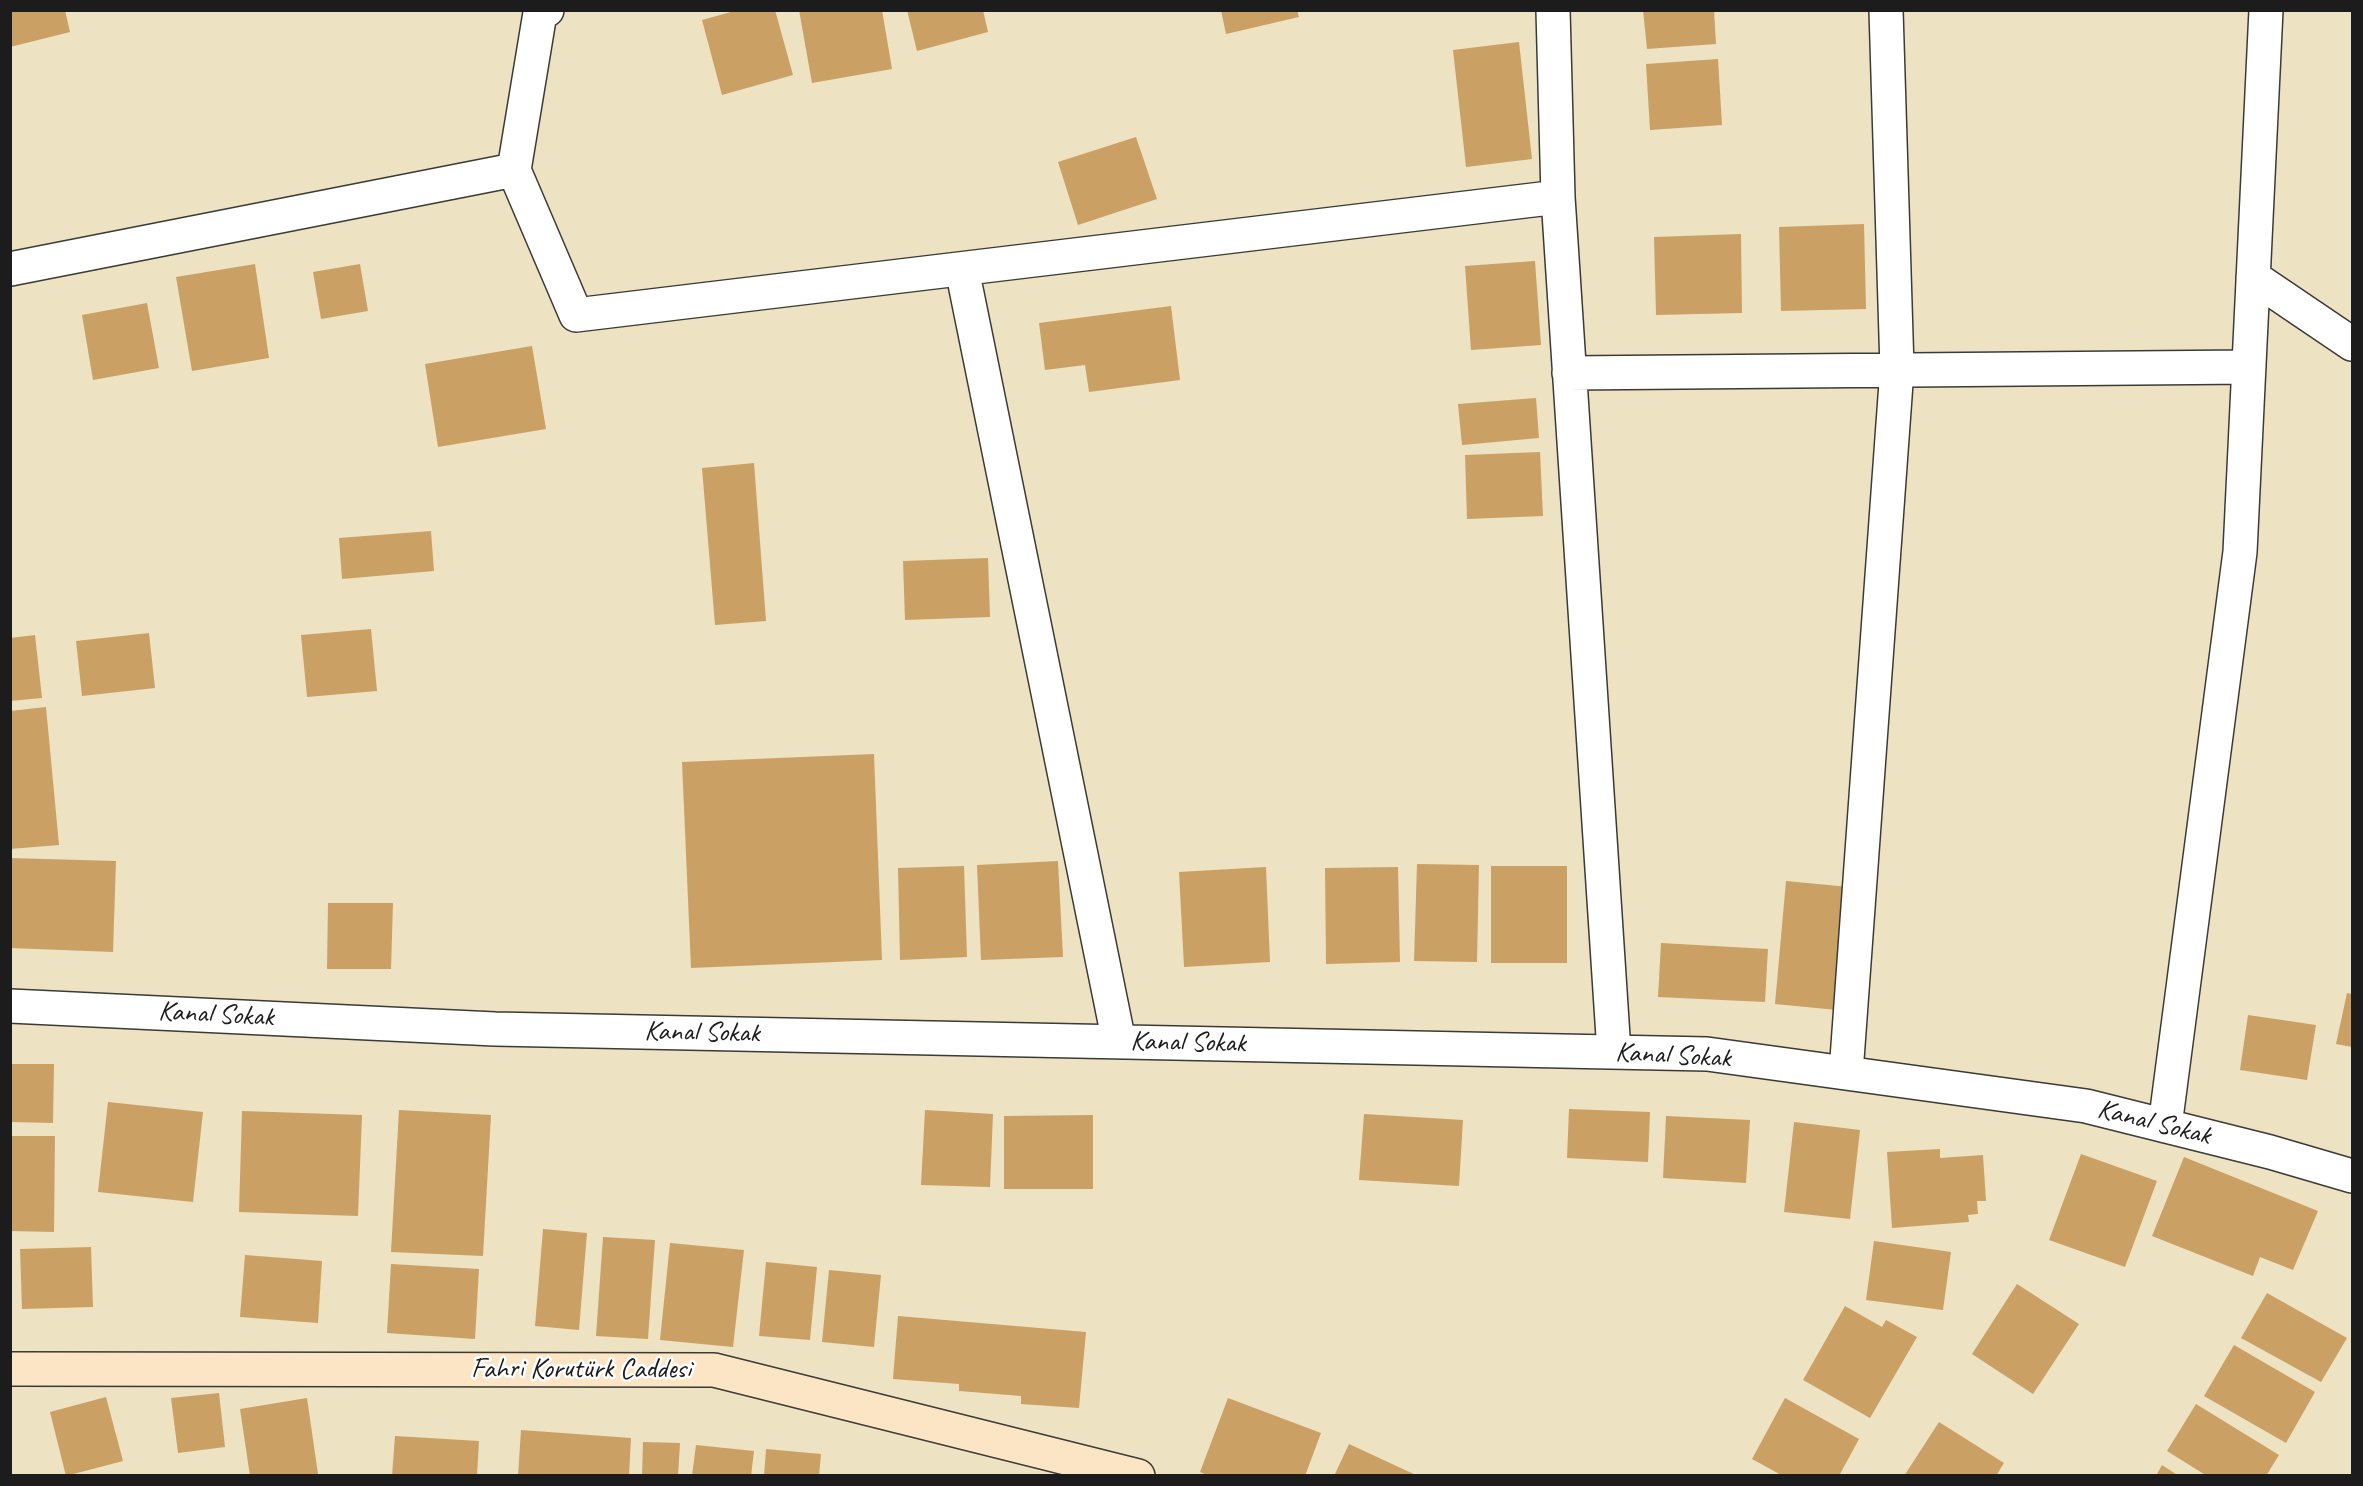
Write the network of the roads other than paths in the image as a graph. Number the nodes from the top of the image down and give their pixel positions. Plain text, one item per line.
1 (1553, 10) edge
2 (1886, 10) edge
3 (2266, 10) edge
4 (542, 11) edge
5 (513, 170) junction
6 (1558, 197) junction
7 (10, 269) edge
8 (962, 269) junction
9 (2253, 277) junction
10 (2352, 344) edge
11 (2249, 367) junction
12 (1897, 369) junction
13 (1569, 373) junction
14 (10, 1006) edge
15 (1119, 1042) junction
16 (1614, 1052) junction
17 (1846, 1073) junction
18 (2165, 1126) junction
19 (2352, 1176) edge
20 (10, 1369) edge
21 (1138, 1476) edge

1 - 6 street
2 - 12 street
3 - 9 street
4 - 5 street
5 - 7 street
5 - 8 street
6 - 8 street
6 - 13 street
8 - 15 street
9 - 10 street
9 - 11 street
11 - 12 street
11 - 18 street
12 - 13 street
12 - 17 street
13 - 16 street
14 - 15 street, Kanal Sokak
15 - 16 street, Kanal Sokak
16 - 17 street, Kanal Sokak
17 - 18 street, Kanal Sokak
18 - 19 street, Kanal Sokak
20 - 21 street, Fahri Korutürk Caddesi

